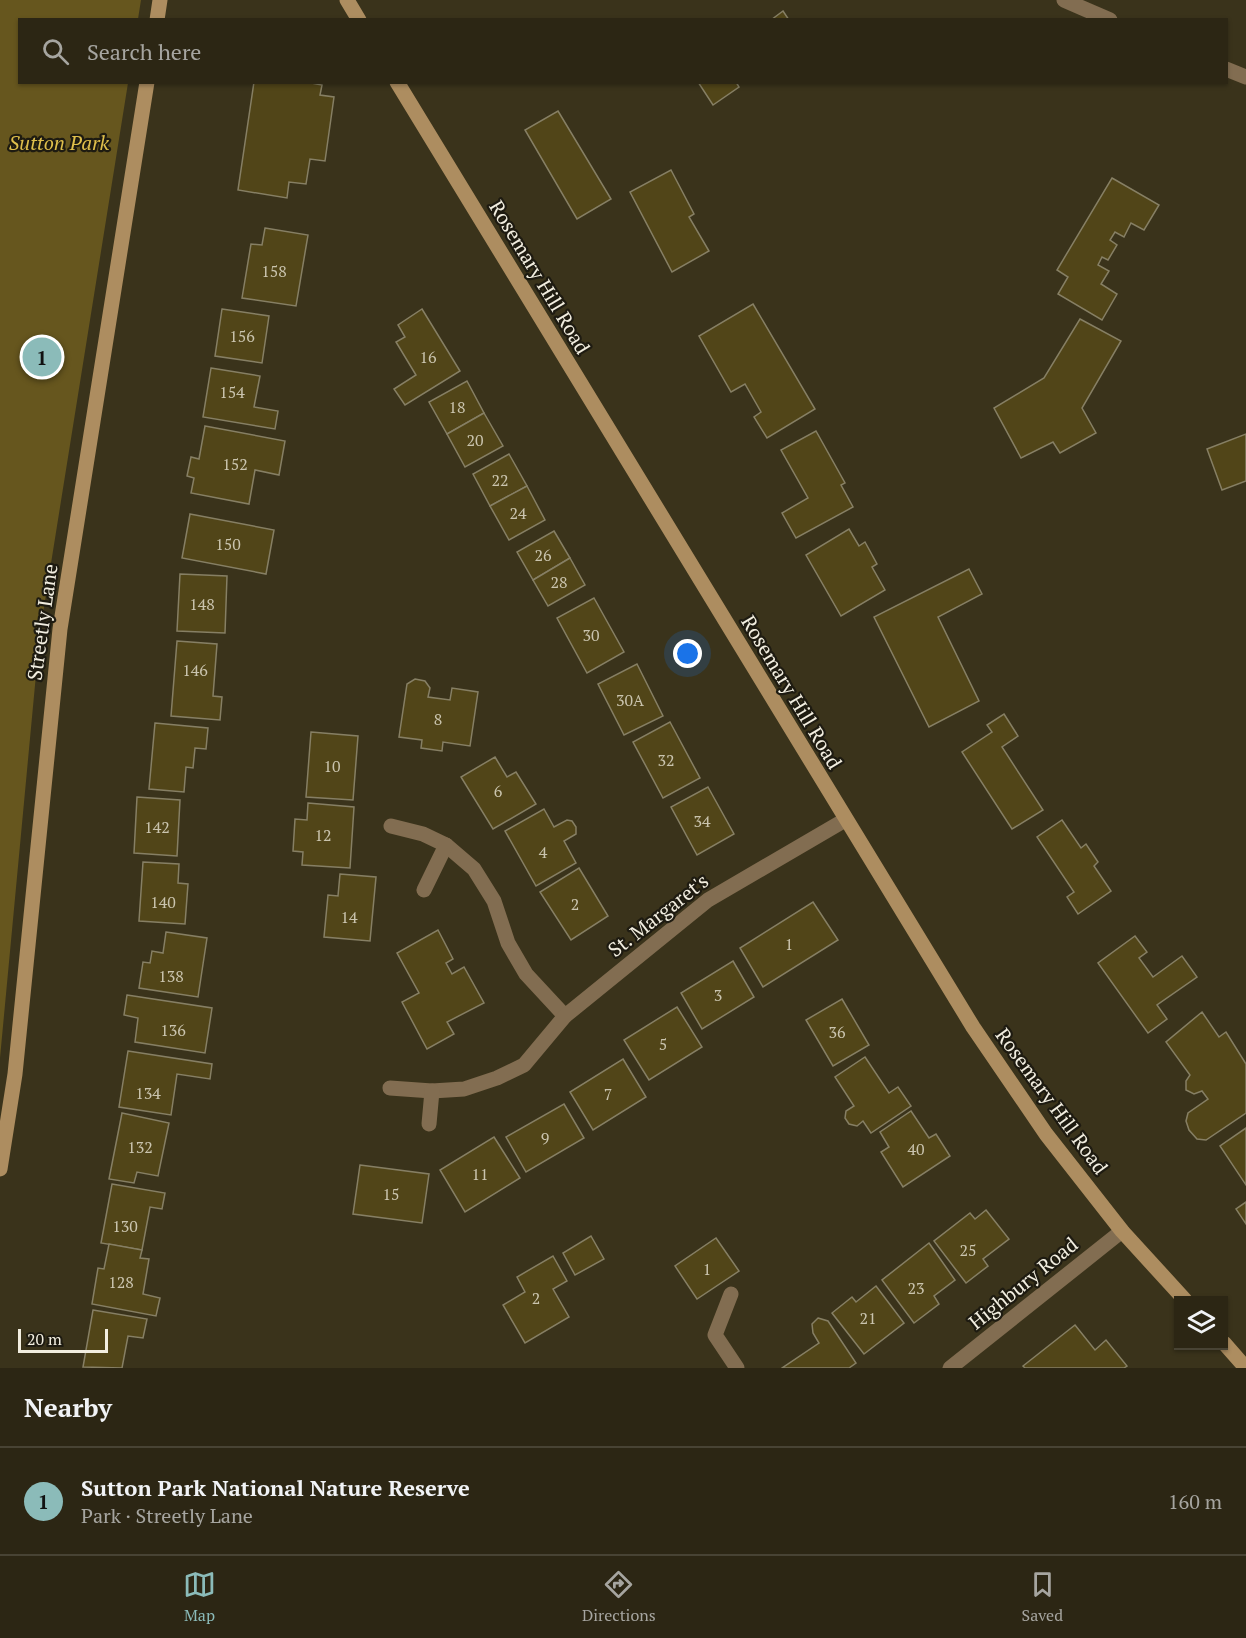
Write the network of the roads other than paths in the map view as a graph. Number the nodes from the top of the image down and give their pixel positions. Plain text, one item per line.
1 (160, 0) edge
2 (347, 0) edge
3 (1064, 0) edge
4 (157, 18) edge
5 (358, 18) edge
6 (1105, 18) edge
7 (1228, 69) edge
8 (1246, 77) edge
9 (147, 84) edge
10 (398, 84) edge
11 (845, 820) junction
12 (391, 826) dead end
13 (446, 845) junction
14 (424, 890) dead end
15 (565, 1016) junction
16 (390, 1088) dead end
17 (432, 1091) junction
18 (429, 1125) dead end
19 (0, 1169) edge
20 (1122, 1231) junction
21 (731, 1294) dead end
22 (1181, 1296) edge
23 (1228, 1348) edge
24 (737, 1368) edge
25 (950, 1368) edge
26 (1246, 1368) edge

1 - 4 main road
2 - 5 main road
3 - 6 street
7 - 8 street
9 - 19 main road, Streetly Lane
10 - 11 main road, Rosemary Hill Road
11 - 15 street, St. Margaret's
11 - 20 main road, Rosemary Hill Road
12 - 13 street
13 - 14 street
13 - 15 street
15 - 17 street, St. Margaret's
16 - 17 street, St. Margaret's
17 - 18 street
20 - 22 main road, Rosemary Hill Road
20 - 25 street, Highbury Road
21 - 24 street
23 - 26 main road

